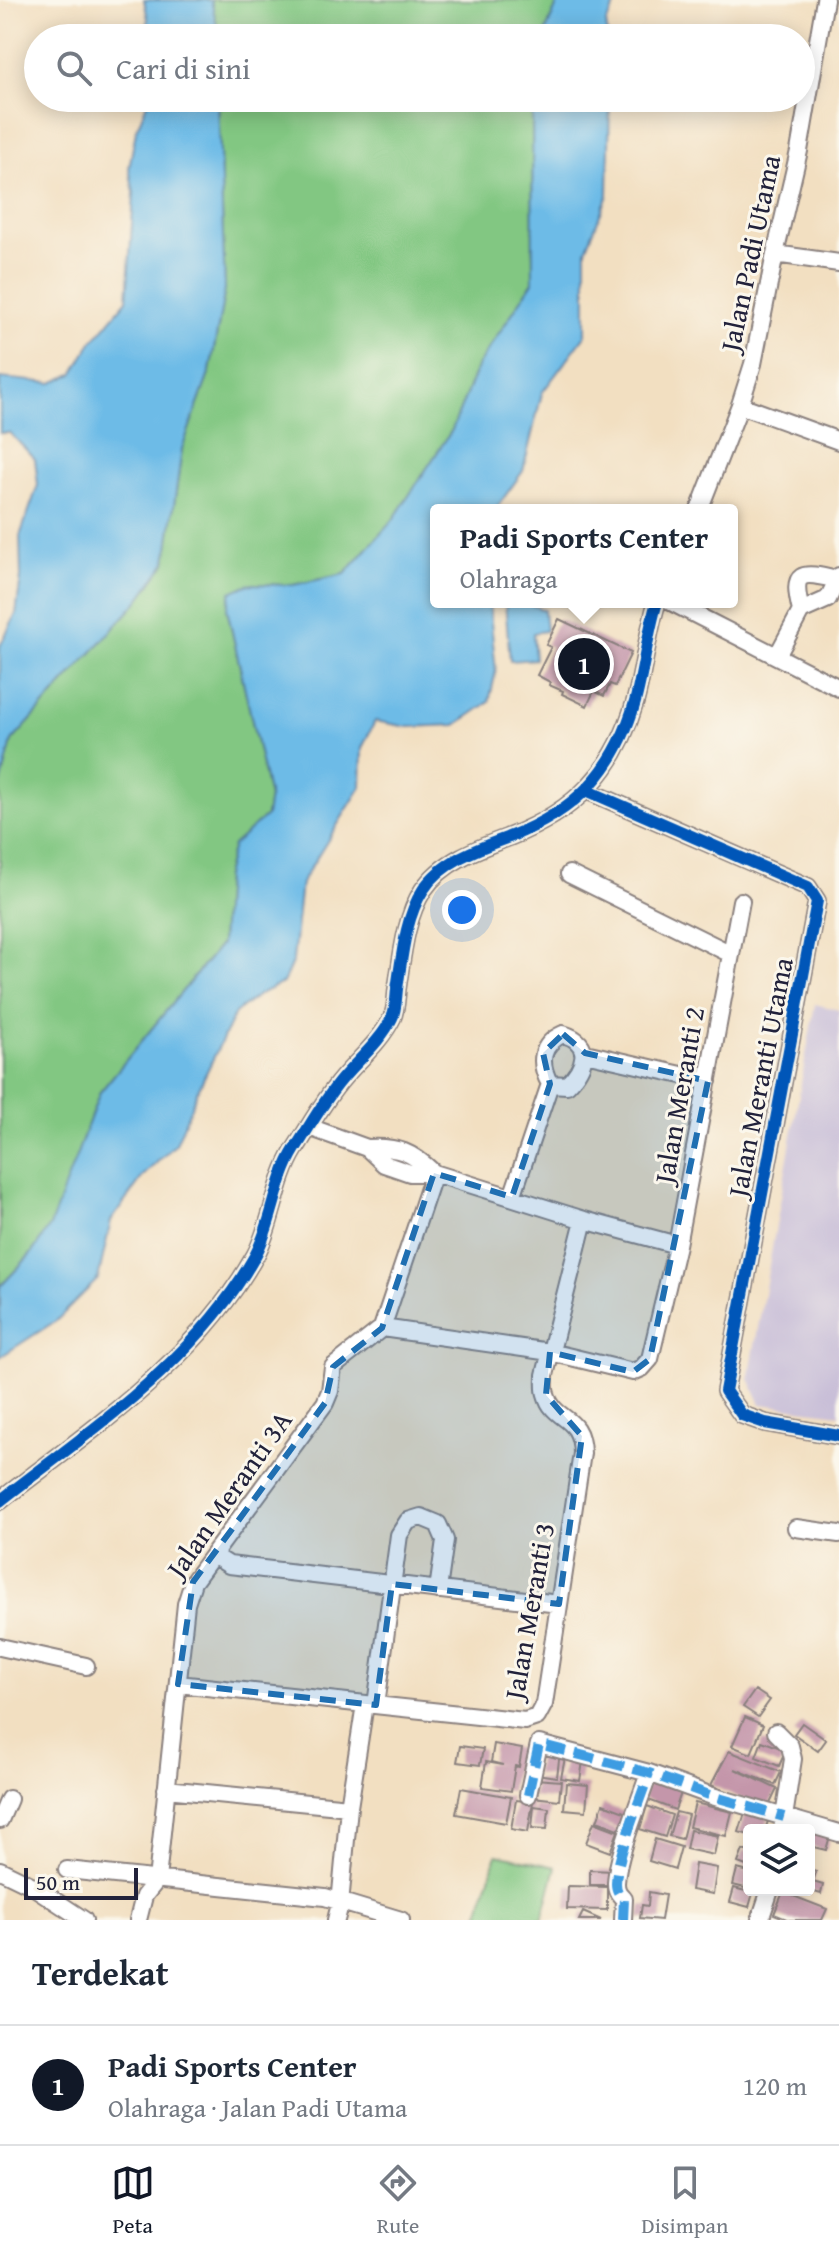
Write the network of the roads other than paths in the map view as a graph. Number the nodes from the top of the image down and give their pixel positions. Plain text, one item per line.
1 (825, 0) edge
2 (815, 58) edge
3 (806, 112) edge
4 (775, 254) junction
5 (839, 263) edge
6 (740, 405) junction
7 (839, 441) edge
8 (701, 504) edge
9 (838, 578) edge
10 (656, 608) edge
11 (683, 608) edge
12 (801, 611) junction
13 (777, 656) junction
14 (839, 688) edge
15 (586, 790) junction
16 (569, 874) dead end
17 (741, 901) dead end
18 (731, 954) junction
19 (585, 1053) junction
20 (708, 1081) junction
21 (550, 1084) junction
22 (309, 1127) junction
23 (434, 1173) junction
24 (512, 1197) junction
25 (584, 1220) junction
26 (677, 1245) junction
27 (382, 1328) junction
28 (550, 1352) junction
29 (839, 1436) edge
30 (0, 1501) edge
31 (796, 1528) dead end
32 (839, 1534) edge
33 (213, 1555) junction
34 (392, 1584) junction
35 (438, 1590) junction
36 (559, 1604) junction
37 (0, 1647) edge
38 (86, 1666) dead end
39 (178, 1684) junction
40 (371, 1705) junction
41 (776, 1732) dead end
42 (649, 1773) junction
43 (166, 1789) junction
44 (528, 1795) dead end
45 (9, 1799) dead end
46 (349, 1807) junction
47 (0, 1820) edge
48 (783, 1823) edge
49 (839, 1833) edge
50 (0, 1870) edge
51 (67, 1870) dead end
52 (157, 1880) junction
53 (768, 1896) edge
54 (338, 1912) edge
55 (84, 1920) edge
56 (138, 1920) edge
57 (401, 1920) edge
58 (623, 1920) edge
59 (760, 1920) edge

1 - 2 street, Jalan Padi Utama
3 - 4 street, Jalan Padi Utama
4 - 5 street
4 - 6 street, Jalan Padi Utama
6 - 7 street
6 - 8 street, Jalan Padi Utama
9 - 12 street
9 - 12 street
10 - 15 street
11 - 13 street
12 - 13 street
13 - 14 street
15 - 22 street
15 - 29 street, Jalan Meranti Utama
16 - 18 street
17 - 18 street, Jalan Meranti 2
18 - 20 street, Jalan Meranti 2
19 - 20 street
19 - 21 street
19 - 21 street
20 - 26 street, Jalan Meranti 2
21 - 24 street
22 - 23 street
22 - 30 street
23 - 24 street
23 - 27 street
24 - 25 street
25 - 26 street
25 - 28 street, Jalan Meranti 3
26 - 28 street, Jalan Meranti 2
27 - 28 street
27 - 33 street, Jalan Meranti 3A
28 - 36 street, Jalan Meranti 3
31 - 32 street
33 - 34 street
33 - 39 street, Jalan Meranti 3A
34 - 35 street
34 - 35 street
34 - 40 street
35 - 36 street
36 - 40 street, Jalan Meranti 3
37 - 38 street
39 - 40 street, Jalan Meranti 3
39 - 43 street, Jalan Meranti 3A
40 - 46 street
41 - 48 street
42 - 44 street
42 - 48 street
42 - 58 street
43 - 46 street
43 - 52 street, Jalan Meranti 3A
45 - 47 street
46 - 54 street
48 - 49 street
50 - 55 street
51 - 52 street
52 - 54 street
52 - 56 street
53 - 59 street
54 - 57 street

